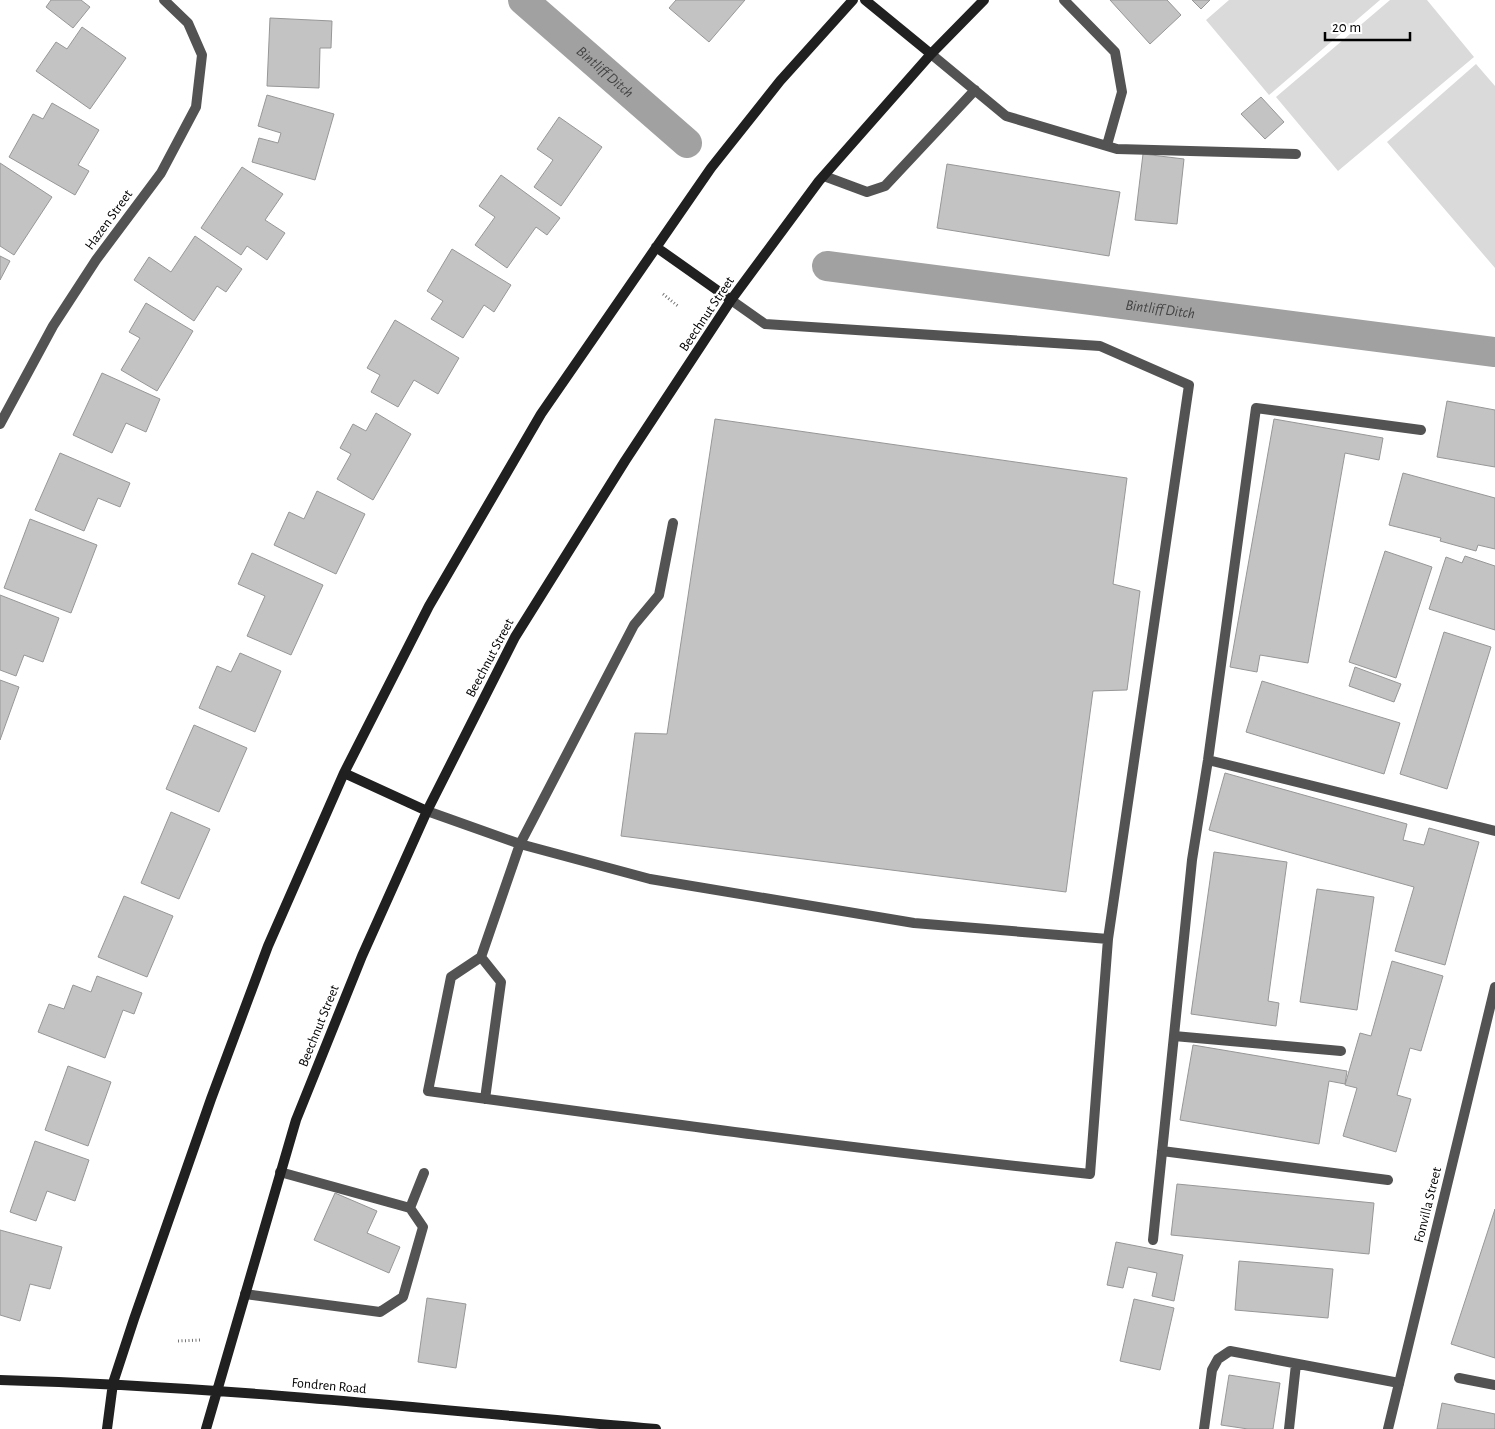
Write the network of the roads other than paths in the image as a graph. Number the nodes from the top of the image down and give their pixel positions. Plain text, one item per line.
1 (164, 0) edge
2 (853, 0) edge
3 (865, 0) edge
4 (984, 0) edge
5 (1064, 0) edge
6 (931, 54) junction
7 (975, 90) junction
8 (1107, 146) junction
9 (1296, 154) dead end
10 (824, 176) junction
11 (656, 247) junction
12 (731, 300) junction
13 (0, 424) edge
14 (1421, 430) dead end
15 (673, 523) dead end
16 (1208, 760) junction
17 (344, 773) junction
18 (427, 812) junction
19 (1495, 831) edge
20 (520, 844) junction
21 (1108, 939) junction
22 (480, 957) junction
23 (1495, 987) edge
24 (1174, 1036) junction
25 (1341, 1051) dead end
26 (485, 1099) junction
27 (1162, 1151) junction
28 (280, 1172) junction
29 (424, 1173) dead end
30 (1388, 1180) dead end
31 (410, 1208) junction
32 (1153, 1240) dead end
33 (244, 1294) junction
34 (1296, 1364) junction
35 (1459, 1378) dead end
36 (0, 1380) edge
37 (113, 1383) junction
38 (1399, 1383) junction
39 (1495, 1385) edge
40 (217, 1390) junction
41 (107, 1429) edge
42 (206, 1429) edge
43 (656, 1429) edge
44 (1204, 1429) edge
45 (1289, 1429) edge
46 (1388, 1429) edge

1 - 13 street, Hazen Street
2 - 11 main road
3 - 6 main road
4 - 6 main road, Beechnut Street
5 - 8 street
6 - 7 street
6 - 10 main road, Beechnut Street
7 - 8 street
7 - 10 street
8 - 9 street
10 - 12 main road, Beechnut Street
11 - 12 main road
11 - 17 main road
12 - 18 main road, Beechnut Street
12 - 21 street
14 - 16 street
15 - 20 street
16 - 19 street
16 - 24 street
17 - 18 main road
17 - 37 main road
18 - 20 street
18 - 28 main road, Beechnut Street
20 - 21 street
20 - 22 street
21 - 26 street
22 - 26 street
22 - 26 street
23 - 38 street, Fonvilla Street
24 - 25 street
24 - 27 street
27 - 30 street
27 - 32 street
28 - 31 street
28 - 33 main road, Beechnut Street
29 - 31 street
31 - 33 street
33 - 40 main road, Beechnut Street
34 - 38 street
34 - 44 street
34 - 45 street
35 - 39 street
36 - 37 main road, Fondren Road
37 - 40 main road, Fondren Road
37 - 41 main road
38 - 46 street, Fonvilla Street
40 - 42 main road, Beechnut Street
40 - 43 main road, Fondren Road

